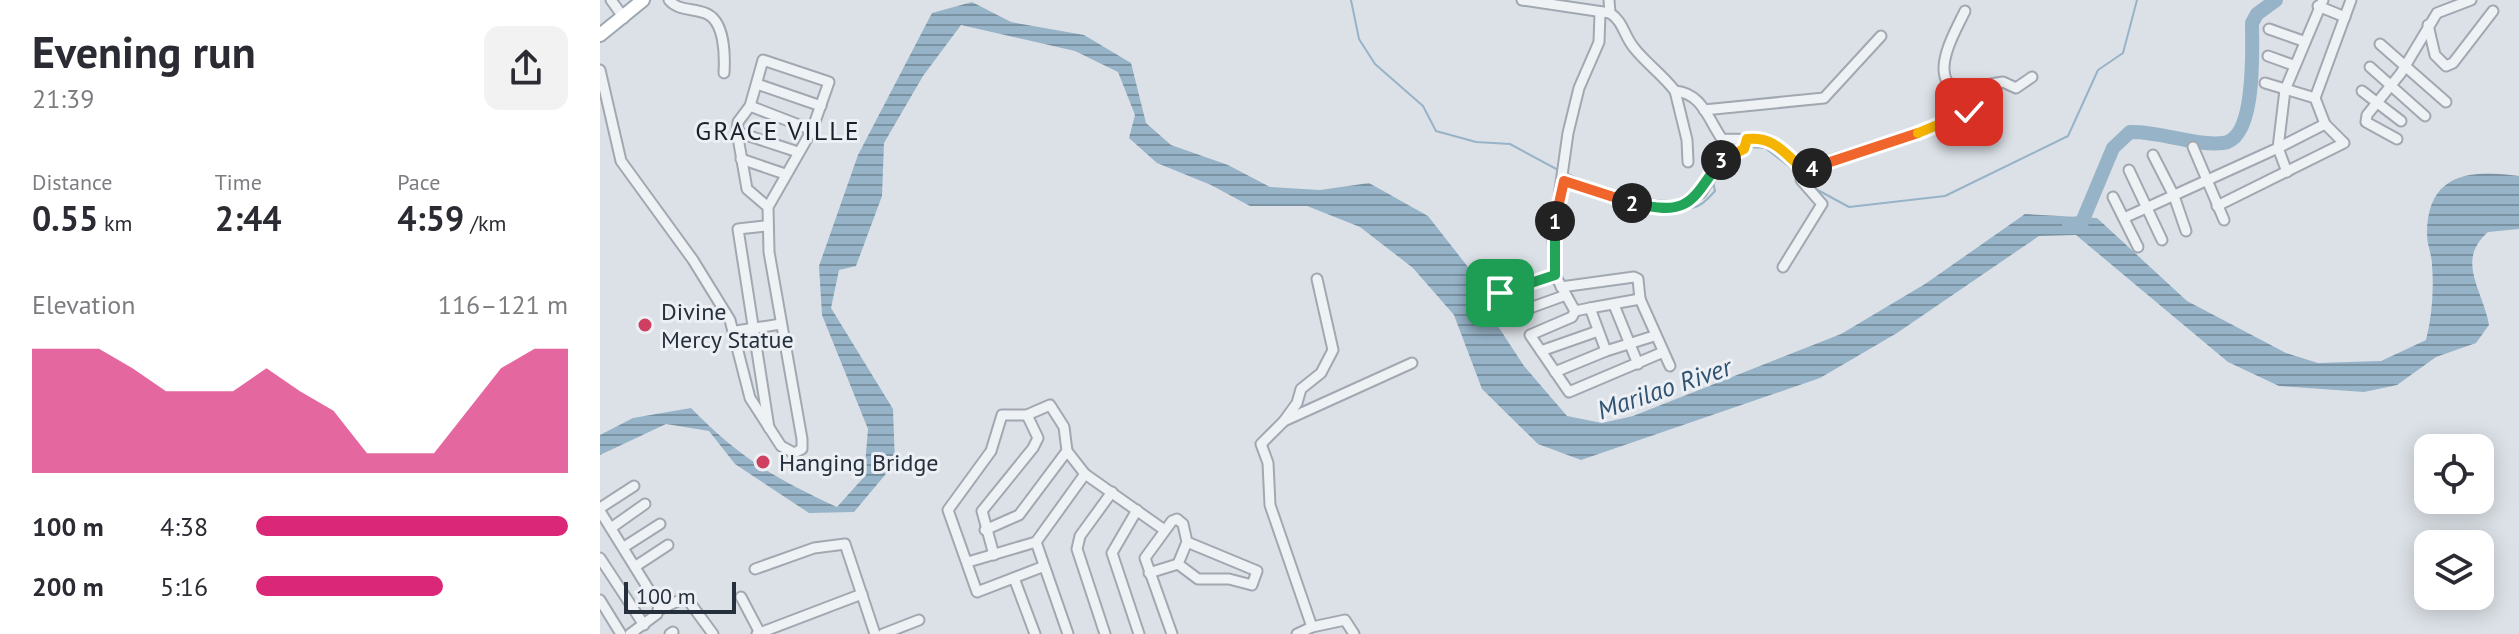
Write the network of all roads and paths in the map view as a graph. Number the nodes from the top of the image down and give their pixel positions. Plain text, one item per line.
1 (611, 0) edge
2 (643, 0) edge
3 (669, 0) edge
4 (1522, 0) edge
5 (1609, 0) edge
6 (2351, 0) edge
7 (2471, 0) edge
8 (2321, 3) edge
9 (1965, 11) dead end
10 (2493, 11) dead end
11 (1605, 13) junction
12 (2345, 17) junction
13 (624, 18) junction
14 (2428, 25) junction
15 (2269, 29) dead end
16 (600, 35) edge
17 (1881, 36) dead end
18 (2303, 41) junction
19 (2380, 44) dead end
20 (2268, 56) dead end
21 (2293, 65) junction
22 (2406, 65) junction
23 (2370, 67) dead end
24 (600, 70) edge
25 (724, 73) dead end
26 (2032, 77) dead end
27 (2265, 83) dead end
28 (757, 84) junction
29 (2391, 85) junction
30 (2285, 90) junction
31 (1675, 91) junction
32 (2362, 91) dead end
33 (2315, 98) junction
34 (2446, 102) dead end
35 (2377, 103) junction
36 (750, 106) junction
37 (821, 106) junction
38 (1971, 106) junction
39 (1704, 110) junction
40 (2425, 116) dead end
41 (2401, 121) dead end
42 (2325, 124) junction
43 (812, 130) junction
44 (737, 132) junction
45 (1747, 139) junction
46 (2397, 139) dead end
47 (2193, 147) dead end
48 (2278, 148) junction
49 (798, 152) junction
50 (2153, 155) dead end
51 (741, 159) junction
52 (1688, 162) dead end
53 (1803, 169) junction
54 (2129, 170) dead end
55 (2287, 172) junction
56 (785, 174) junction
57 (1564, 175) junction
58 (2208, 182) junction
59 (2174, 196) junction
60 (2113, 197) dead end
61 (2217, 206) junction
62 (768, 207) junction
63 (2148, 207) junction
64 (2124, 218) junction
65 (2224, 220) dead end
66 (765, 226) junction
67 (2186, 231) dead end
68 (2162, 240) dead end
69 (2138, 247) dead end
70 (1783, 267) dead end
71 (1555, 275) junction
72 (1317, 279) dead end
73 (1563, 291) junction
74 (1500, 293) dead end
75 (1640, 299) junction
76 (1614, 305) junction
77 (1590, 308) junction
78 (1575, 311) junction
79 (1516, 313) dead end
80 (781, 324) junction
81 (754, 328) junction
82 (736, 331) junction
83 (1598, 331) junction
84 (1654, 336) junction
85 (1630, 344) junction
86 (1541, 351) junction
87 (1606, 351) junction
88 (1661, 353) junction
89 (1412, 363) dead end
90 (1638, 364) junction
91 (1670, 366) dead end
92 (1555, 372) junction
93 (1027, 415) junction
94 (1284, 421) junction
95 (769, 428) junction
96 (1067, 451) junction
97 (1085, 474) junction
98 (634, 486) dead end
99 (1112, 492) junction
100 (645, 504) dead end
101 (600, 510) edge
102 (1137, 510) junction
103 (660, 524) dead end
104 (611, 528) junction
105 (1163, 529) junction
106 (985, 530) junction
107 (1036, 542) junction
108 (1187, 542) junction
109 (668, 545) dead end
110 (624, 547) junction
111 (994, 555) junction
112 (600, 558) edge
113 (968, 562) junction
114 (1178, 564) junction
115 (1237, 564) junction
116 (636, 566) junction
117 (1042, 567) junction
118 (755, 569) dead end
119 (1149, 573) junction
120 (1014, 578) junction
121 (1229, 579) junction
122 (862, 594) junction
123 (741, 597) dead end
124 (600, 600) edge
125 (659, 610) junction
126 (919, 620) dead end
127 (644, 625) junction
128 (1312, 627) junction
129 (759, 633) edge
130 (621, 634) edge
131 (630, 634) edge
132 (713, 634) edge
133 (875, 634) edge
134 (883, 634) edge
135 (1035, 634) edge
136 (1068, 634) edge
137 (1105, 634) edge
138 (1139, 634) edge
139 (1172, 634) edge
140 (1297, 634) edge
141 (1354, 634) edge

1 - 13 street
2 - 13 main road
3 - 25 street
4 - 11 street
5 - 11 street
6 - 12 street
7 - 14 street
8 - 12 street
8 - 18 street
9 - 38 street
10 - 14 street
11 - 31 street
11 - 57 street
12 - 33 street
13 - 16 main road
14 - 22 street
15 - 18 street
17 - 39 street
18 - 21 street
19 - 22 street
20 - 21 street
21 - 30 street
22 - 29 street
22 - 34 street
23 - 29 street
24 - 82 street
26 - 38 street
27 - 30 street
28 - 36 street
28 - 37 street
28 - 37 street
29 - 35 street
29 - 40 street
30 - 33 street
30 - 48 street
31 - 39 street
31 - 52 street
32 - 35 street
33 - 42 street
35 - 41 street
35 - 46 street
36 - 43 street
36 - 44 street
37 - 43 street
38 - 53 street
39 - 45 street
42 - 48 street
42 - 55 street
43 - 49 street
44 - 49 street
44 - 51 street
45 - 53 street
45 - 57 street
47 - 58 street
48 - 55 street
48 - 58 street
49 - 56 street
50 - 59 street
51 - 56 street
51 - 62 street
53 - 70 street
54 - 63 street
55 - 61 street
56 - 62 street
57 - 71 street
58 - 59 street
58 - 61 street
59 - 63 street
59 - 67 street
60 - 64 street
61 - 65 street
62 - 66 street
63 - 64 street
63 - 68 street
64 - 69 street
66 - 80 street
66 - 81 street
71 - 73 street
71 - 74 street
72 - 94 street
73 - 75 street
73 - 78 street
73 - 79 street
75 - 76 street
75 - 84 street
76 - 77 street
76 - 85 street
77 - 78 street
77 - 83 street
78 - 86 street
80 - 81 street
80 - 95 street
81 - 82 street
81 - 95 street
82 - 95 street
83 - 86 street
83 - 87 street
84 - 85 street
84 - 88 street
85 - 87 street
85 - 90 street
86 - 92 street
87 - 92 street
88 - 90 street
88 - 91 street
89 - 94 street
90 - 92 street
93 - 96 street
93 - 106 street
93 - 113 street
94 - 128 street
96 - 97 street
96 - 106 street
97 - 99 street
97 - 107 street
98 - 101 street
99 - 102 street
99 - 137 street
100 - 104 street
101 - 104 street
102 - 105 street
102 - 138 street
103 - 110 street
104 - 110 street
105 - 108 street
105 - 119 street
106 - 111 street
107 - 111 street
107 - 117 street
108 - 114 street
108 - 115 street
109 - 116 street
110 - 116 street
111 - 113 street
112 - 127 street
113 - 120 street
114 - 119 street
114 - 121 street
115 - 121 street
115 - 121 street
116 - 125 street
117 - 120 street
117 - 136 street
118 - 122 street
119 - 139 street
120 - 135 street
122 - 129 street
122 - 133 street
123 - 129 street
124 - 130 street
125 - 127 street
125 - 132 street
126 - 134 street
127 - 131 street
128 - 140 street
128 - 141 street

